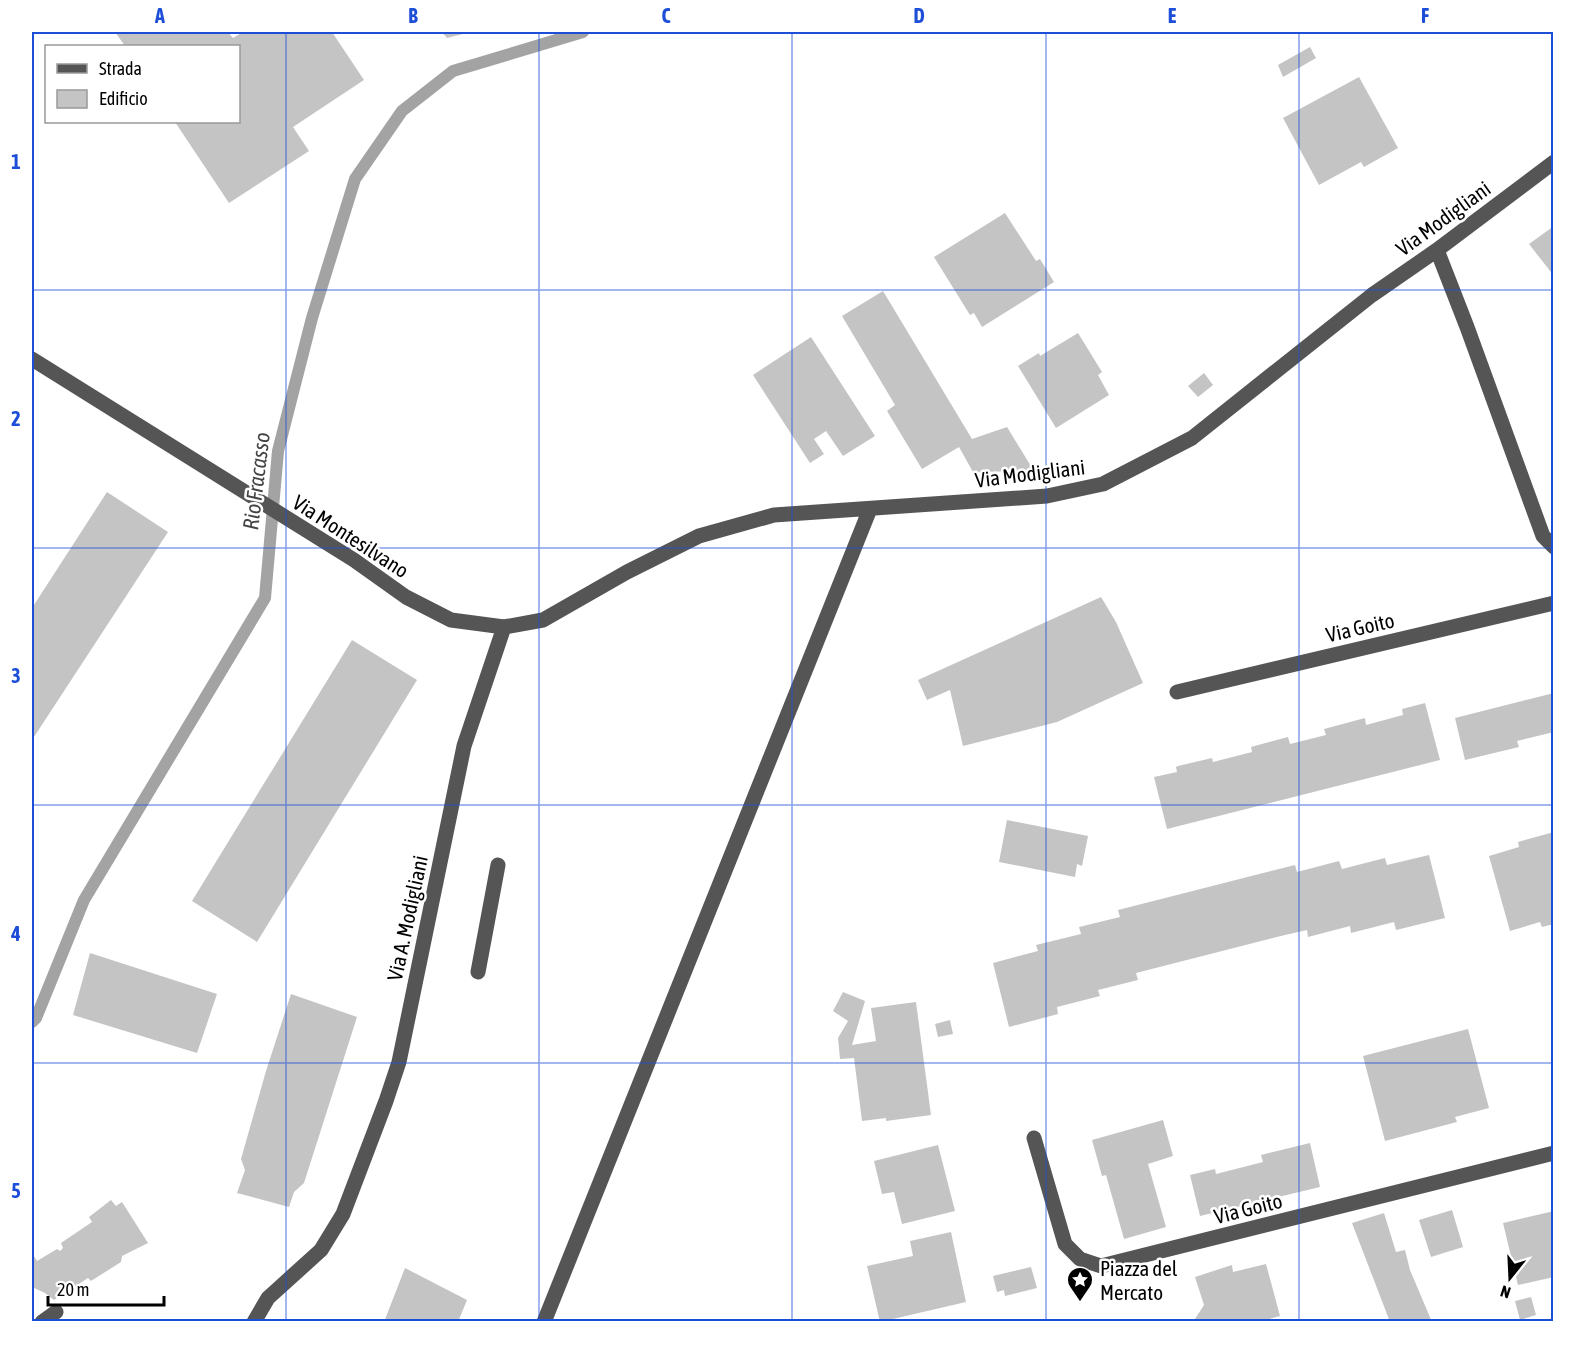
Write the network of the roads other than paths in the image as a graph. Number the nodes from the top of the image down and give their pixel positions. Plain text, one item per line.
1 (1554, 162) edge
2 (1437, 250) junction
3 (32, 359) edge
4 (870, 509) junction
5 (1554, 547) edge
6 (1554, 603) edge
7 (504, 627) junction
8 (1177, 692) dead end
9 (498, 865) dead end
10 (478, 972) dead end
11 (1034, 1138) dead end
12 (1554, 1153) edge
13 (56, 1312) dead end
14 (42, 1322) edge
15 (254, 1322) edge
16 (544, 1322) edge

1 - 2 street, Via Modigliani
2 - 4 street, Via Modigliani
2 - 5 street
3 - 7 street, Via Montesilvano
4 - 7 street, Via Modigliani
4 - 16 street
6 - 8 street, Via Goito
7 - 15 street, Via A. Modigliani
9 - 10 street
11 - 12 street, Via Goito
13 - 14 street

